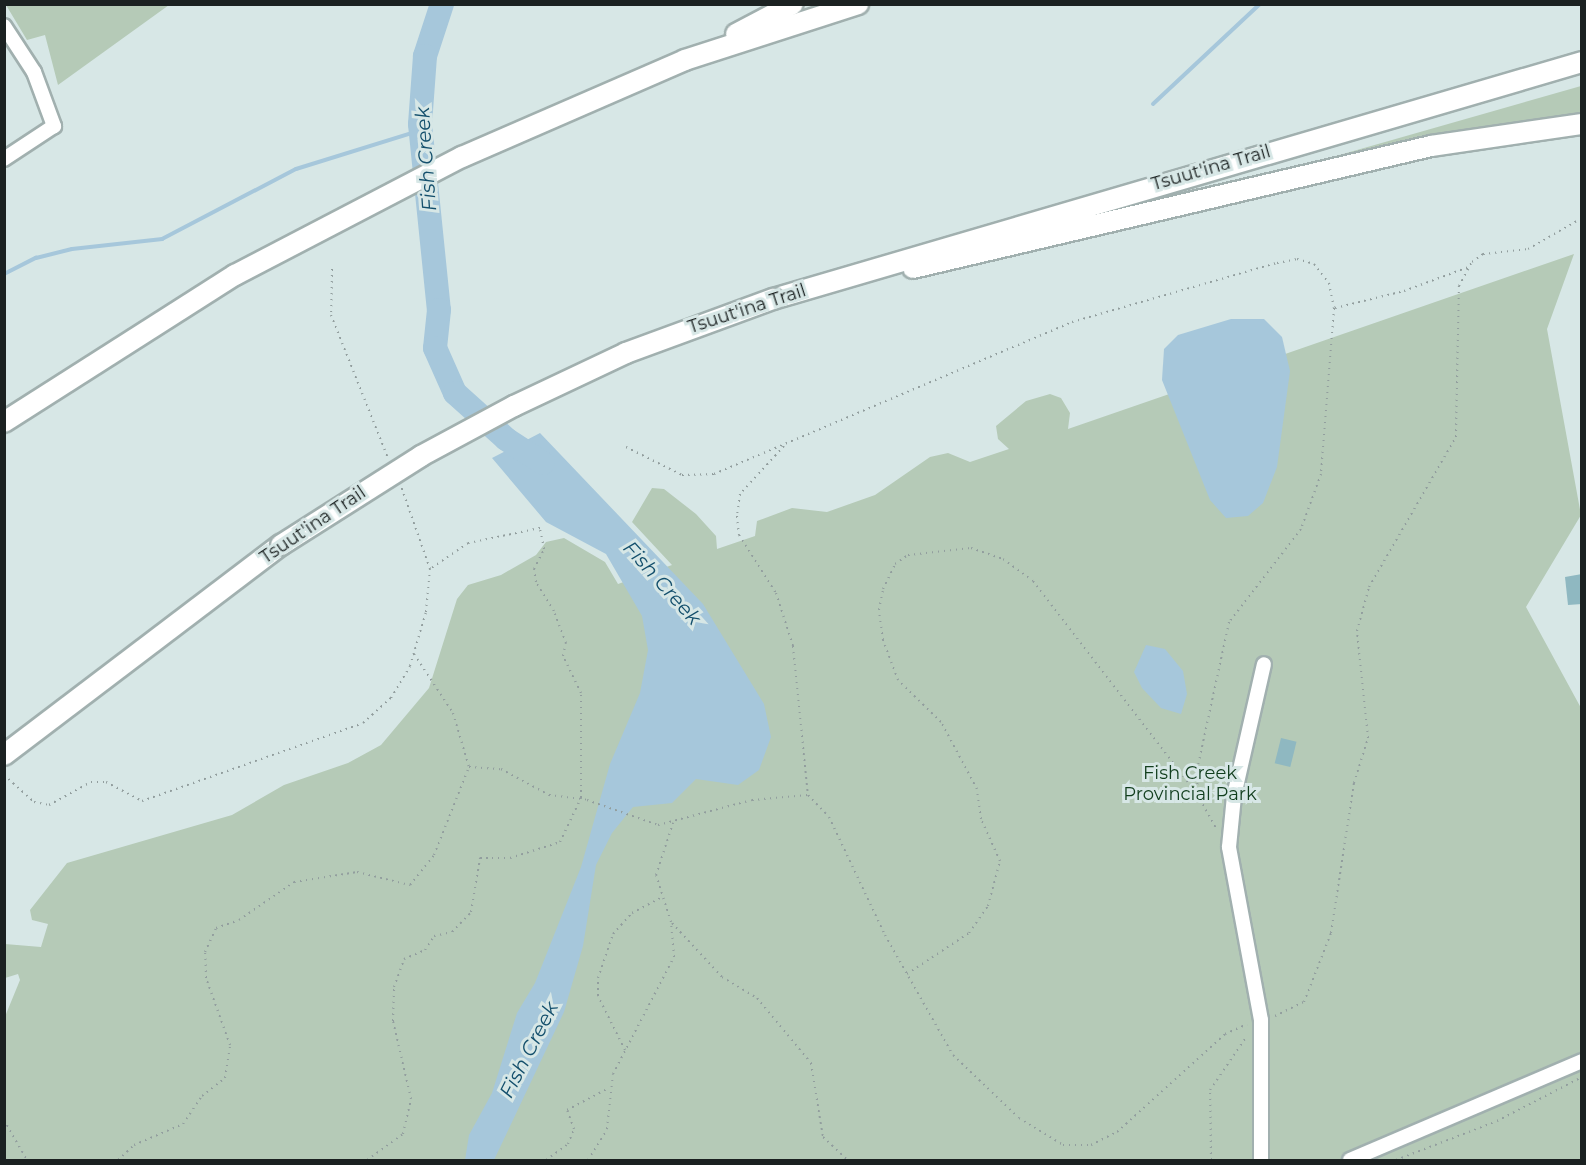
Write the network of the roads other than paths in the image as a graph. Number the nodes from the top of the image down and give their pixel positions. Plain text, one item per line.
1 (794, 4) edge
2 (858, 4) edge
3 (4, 26) edge
4 (686, 60) junction
5 (1581, 62) edge
6 (1581, 124) edge
7 (4, 159) edge
8 (773, 299) junction
9 (4, 422) edge
10 (1264, 664) dead end
11 (4, 755) edge
12 (1581, 1061) edge
13 (1359, 1159) edge
14 (1261, 1161) edge

1 - 4 highway
2 - 4 highway
3 - 7 lane
4 - 9 highway
5 - 8 highway, Tsuut'ina Trail
6 - 8 highway
8 - 11 highway, Tsuut'ina Trail, bridge
10 - 14 lane
12 - 13 lane

